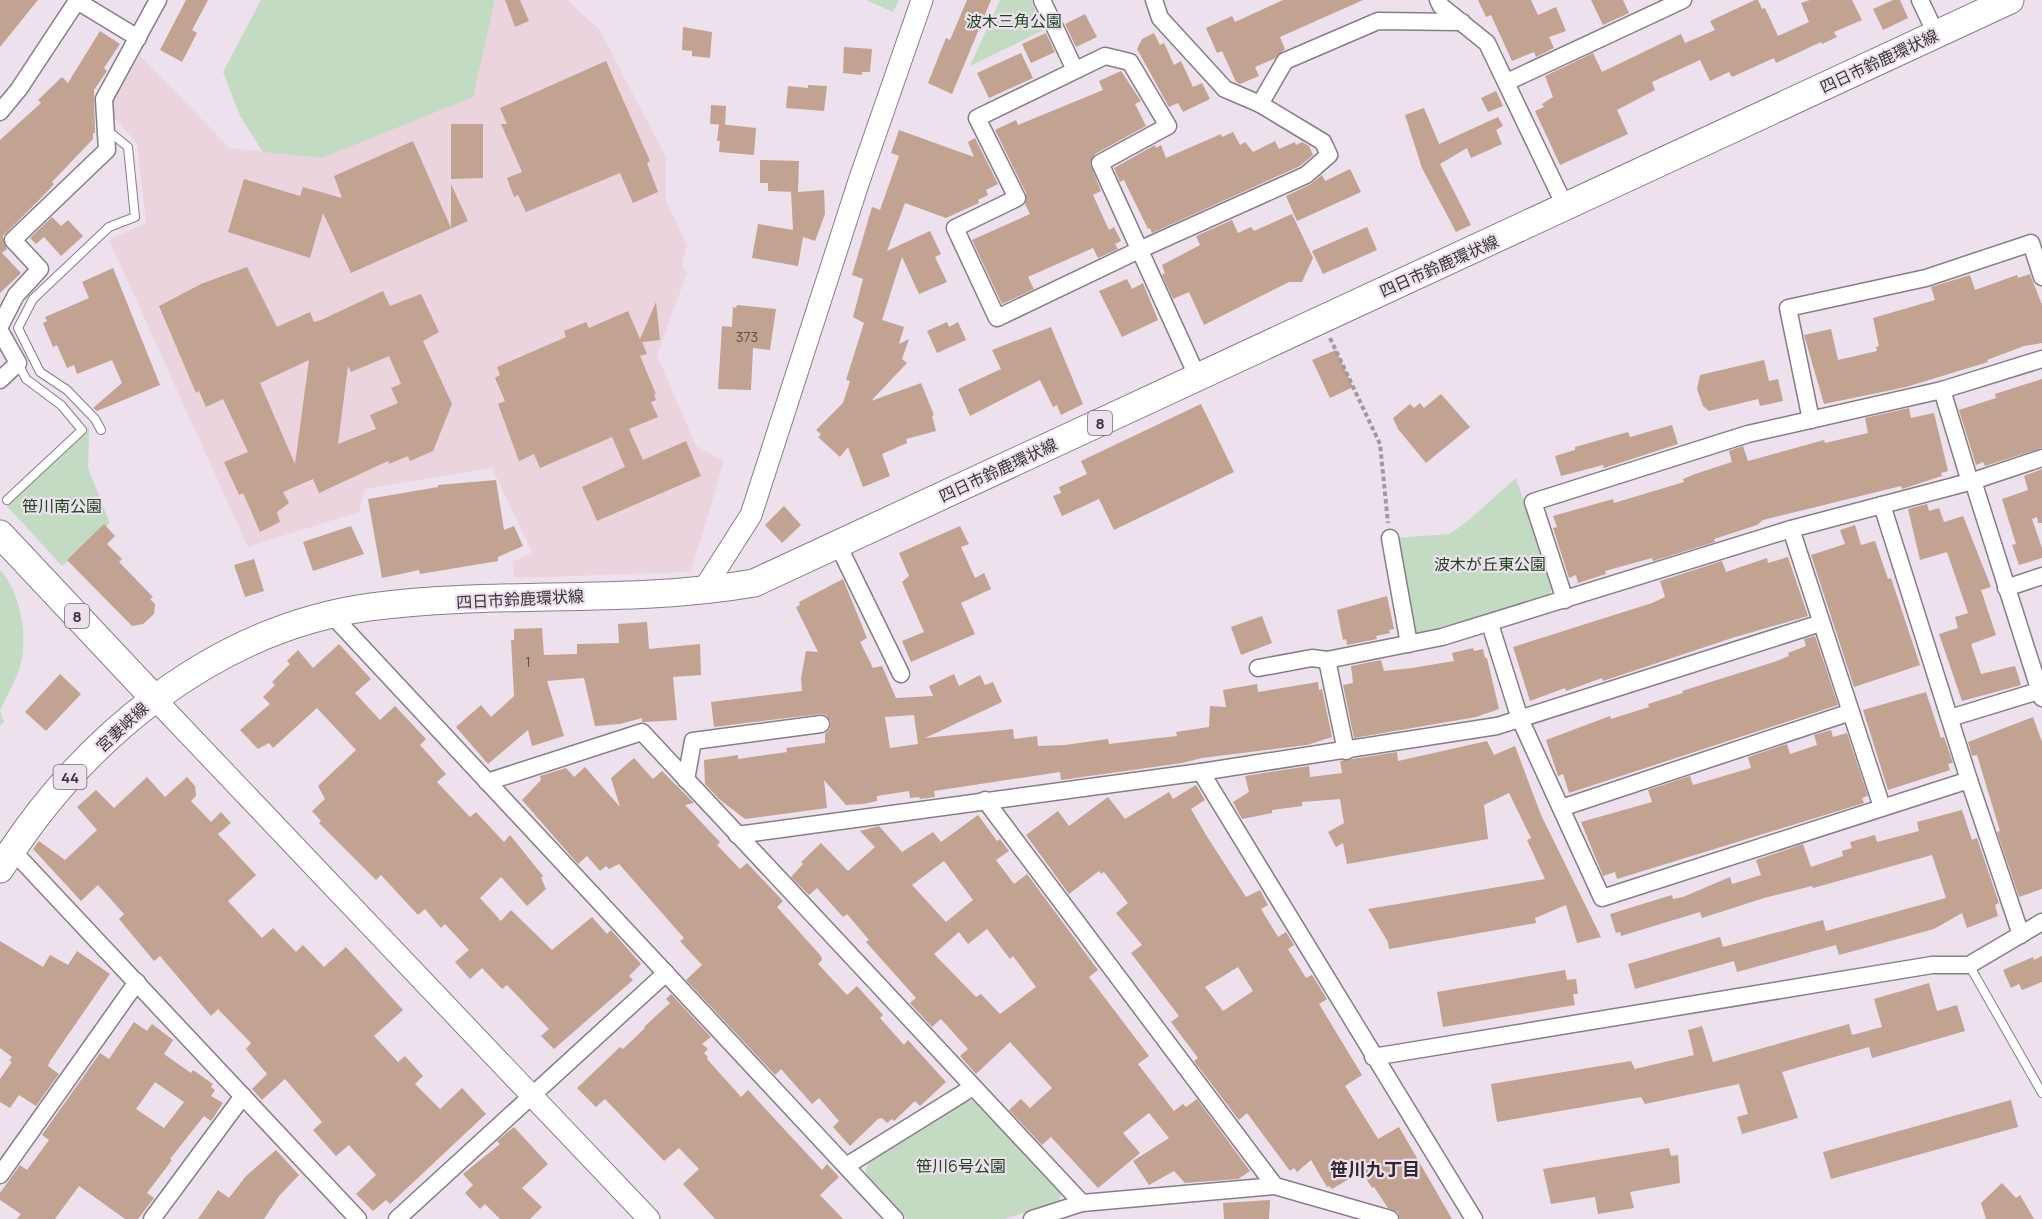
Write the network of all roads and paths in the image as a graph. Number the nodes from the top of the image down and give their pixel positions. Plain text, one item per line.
1 (158, 0) edge
2 (922, 0) edge
3 (1042, 0) edge
4 (1154, 0) edge
5 (1438, 0) edge
6 (1683, 0) edge
7 (1920, 0) edge
8 (2010, 0) edge
9 (80, 1) edge
10 (1462, 22) junction
11 (1936, 34) junction
12 (138, 38) junction
13 (1075, 69) junction
14 (1507, 82) junction
15 (1260, 104) junction
16 (0, 112) edge
17 (106, 129) junction
18 (1566, 208) junction
19 (1139, 250) junction
20 (2042, 277) edge
21 (1320, 319) junction
22 (0, 326) edge
23 (0, 331) edge
24 (2042, 359) edge
25 (18, 363) junction
26 (1198, 378) junction
27 (0, 380) edge
28 (1942, 390) junction
29 (1811, 420) junction
30 (101, 430) dead end
31 (2042, 458) edge
32 (1971, 482) junction
33 (7, 500) dead end
34 (1882, 505) junction
35 (1791, 529) junction
36 (0, 534) edge
37 (1390, 538) joint
38 (838, 545) junction
39 (2042, 576) edge
40 (2006, 588) junction
41 (702, 592) junction
42 (1565, 600) junction
43 (331, 614) junction
44 (1821, 623) junction
45 (1490, 624) junction
46 (1409, 644) junction
47 (1327, 660) junction
48 (1258, 668) dead end
49 (901, 674) dead end
50 (2041, 693) edge
51 (154, 698) junction
52 (1851, 712) junction
53 (1950, 718) junction
54 (1520, 719) junction
55 (821, 724) dead end
56 (1346, 751) junction
57 (1201, 772) junction
58 (686, 780) junction
59 (1969, 780) junction
60 (488, 783) junction
61 (985, 800) junction
62 (1882, 807) junction
63 (1561, 808) junction
64 (737, 835) junction
65 (6, 859) edge
66 (2042, 922) edge
67 (2021, 935) junction
68 (1969, 966) junction
69 (666, 973) junction
70 (137, 982) junction
71 (1374, 1057) junction
72 (973, 1087) junction
73 (2042, 1093) edge
74 (531, 1095) junction
75 (243, 1096) junction
76 (846, 1166) junction
77 (0, 1175) edge
78 (1275, 1186) junction
79 (1082, 1203) junction
80 (152, 1219) edge
81 (358, 1219) edge
82 (397, 1219) edge
83 (649, 1219) edge
84 (895, 1219) edge
85 (1032, 1219) edge
86 (1390, 1219) edge
87 (1474, 1219) edge

1 - 12 street
2 - 41 street
3 - 13 street
4 - 15 street
5 - 10 street
6 - 14 street
7 - 11 street
8 - 11 main road, 四日市鈴鹿環状線 / 8
9 - 12 street
9 - 16 street
10 - 14 street
10 - 15 street
11 - 18 main road, 四日市鈴鹿環状線 / 8
12 - 17 street
13 - 19 street
13 - 19 street
14 - 18 street
15 - 19 street
17 - 22 street
17 - 30 lane
18 - 21 main road, 四日市鈴鹿環状線 / 8
19 - 26 street
20 - 29 street
21 - 26 main road, 四日市鈴鹿環状線 / 8
21 - 37 path
23 - 25 street
24 - 28 street
25 - 27 street
25 - 33 lane
26 - 38 main road, 四日市鈴鹿環状線 / 8
28 - 29 street
28 - 32 street
29 - 42 street
31 - 32 street
32 - 34 street
32 - 40 street
34 - 35 street
34 - 53 street
35 - 42 street
35 - 44 street
36 - 51 main road, 8
37 - 46 street
38 - 41 main road, 四日市鈴鹿環状線 / 8
38 - 49 street
39 - 40 street
40 - 50 street
41 - 43 main road, 四日市鈴鹿環状線 / 8
42 - 45 street
43 - 51 main road, 四日市鈴鹿環状線 / 8
43 - 60 street
44 - 52 street
44 - 54 street
45 - 46 street
45 - 54 street
46 - 47 street
47 - 48 street
47 - 56 street
50 - 53 street
51 - 65 main road, 宮妻峡線 / 44
51 - 74 street
52 - 62 street
52 - 63 street
53 - 59 street
54 - 56 street
54 - 63 street
55 - 58 street
56 - 57 street
57 - 61 street
57 - 71 street
58 - 60 street
58 - 64 street
59 - 62 street
59 - 67 street
60 - 69 street
61 - 64 street
61 - 78 street
62 - 63 street
64 - 72 street
65 - 70 street
66 - 67 street
67 - 68 street
68 - 71 street
68 - 73 lane
69 - 74 street
69 - 76 street
70 - 75 street
70 - 77 street
71 - 87 street
72 - 76 street
72 - 79 street
74 - 82 street
74 - 83 street
75 - 80 street
75 - 81 street
76 - 84 street
78 - 79 street
78 - 86 street
79 - 85 street

